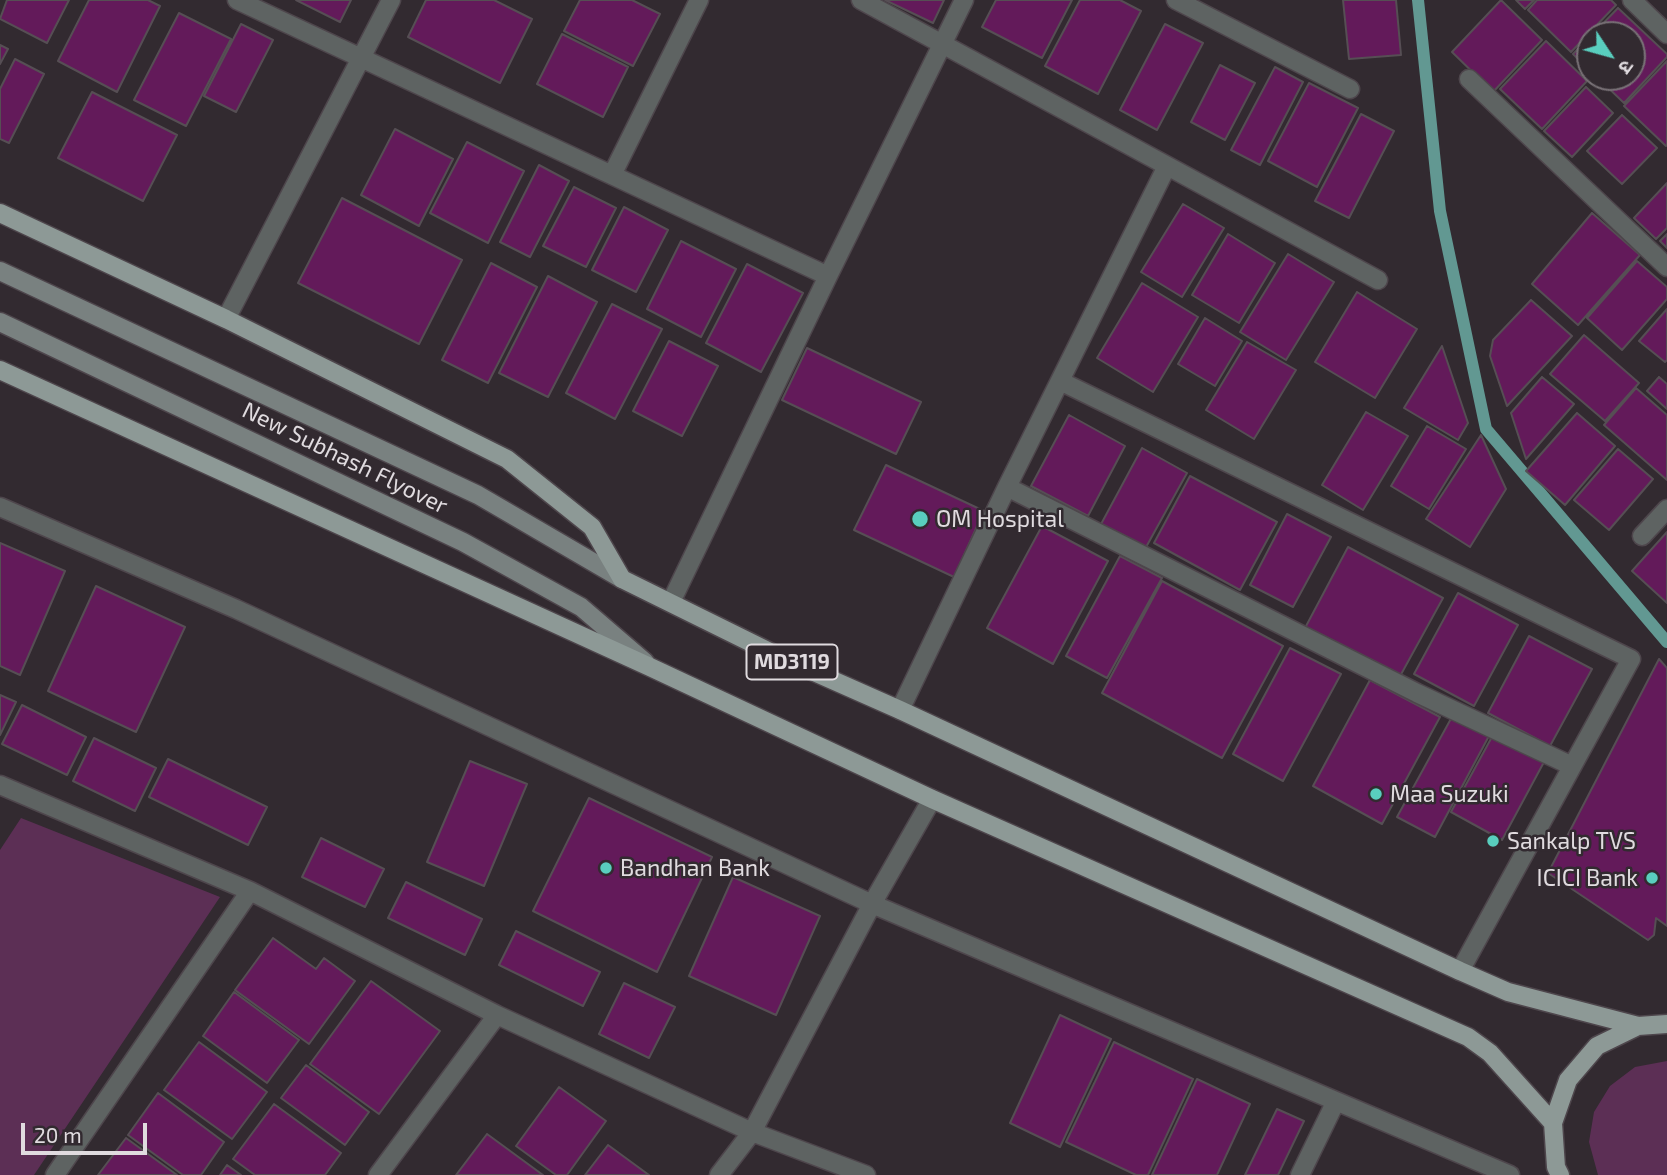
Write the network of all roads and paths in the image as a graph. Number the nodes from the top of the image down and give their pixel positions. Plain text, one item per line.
1 (237, 0) edge
2 (391, 0) edge
3 (699, 0) edge
4 (861, 0) edge
5 (964, 0) edge
6 (1176, 0) edge
7 (1636, 1) edge
8 (1667, 34) edge
9 (944, 44) junction
10 (362, 58) junction
11 (1469, 79) dead end
12 (1350, 89) dead end
13 (1167, 166) junction
14 (612, 175) junction
15 (0, 213) edge
16 (1667, 267) edge
17 (0, 271) edge
18 (828, 276) junction
19 (1378, 280) dead end
20 (226, 319) junction
21 (0, 322) edge
22 (0, 370) edge
23 (1060, 381) junction
24 (1007, 487) junction
25 (0, 508) edge
26 (1667, 509) edge
27 (1642, 536) dead end
28 (622, 579) junction
29 (671, 602) junction
30 (650, 667) junction
31 (900, 710) junction
32 (1572, 766) junction
33 (2, 792) edge
34 (932, 799) junction
35 (250, 891) junction
36 (872, 904) junction
37 (1460, 971) junction
38 (497, 1015) junction
39 (1667, 1024) edge
40 (1638, 1026) junction
41 (1336, 1101) junction
42 (1553, 1123) junction
43 (752, 1132) junction
44 (1557, 1172) edge
45 (55, 1175) edge
46 (378, 1175) edge
47 (719, 1175) edge
48 (866, 1175) edge
49 (1300, 1175) edge
50 (1510, 1175) edge

1 - 10 street
2 - 10 street
3 - 14 street
4 - 9 street
5 - 9 street
6 - 12 street
7 - 8 street
9 - 13 street
9 - 18 street
10 - 14 street
10 - 20 street
11 - 16 street
13 - 19 street
13 - 23 street
14 - 18 street
15 - 20 main road
17 - 28 main road, New Subhash Flyover
18 - 29 street
20 - 28 main road
21 - 30 main road, New Subhash Flyover
22 - 30 main road, MD3119
23 - 24 street
23 - 32 street
24 - 31 street
24 - 32 street
25 - 36 street
26 - 27 street
28 - 29 main road, MD3119
29 - 31 main road, MD3119
30 - 34 main road, MD3119
31 - 37 main road, MD3119
32 - 37 street
33 - 35 street
34 - 36 street
34 - 42 main road, MD3119
35 - 38 street
35 - 45 street
36 - 41 street
36 - 43 street
37 - 40 main road, MD3119
38 - 43 street
38 - 46 street
39 - 40 main road
40 - 42 main road
41 - 49 street
41 - 50 street
42 - 44 main road
43 - 47 street
43 - 48 street

